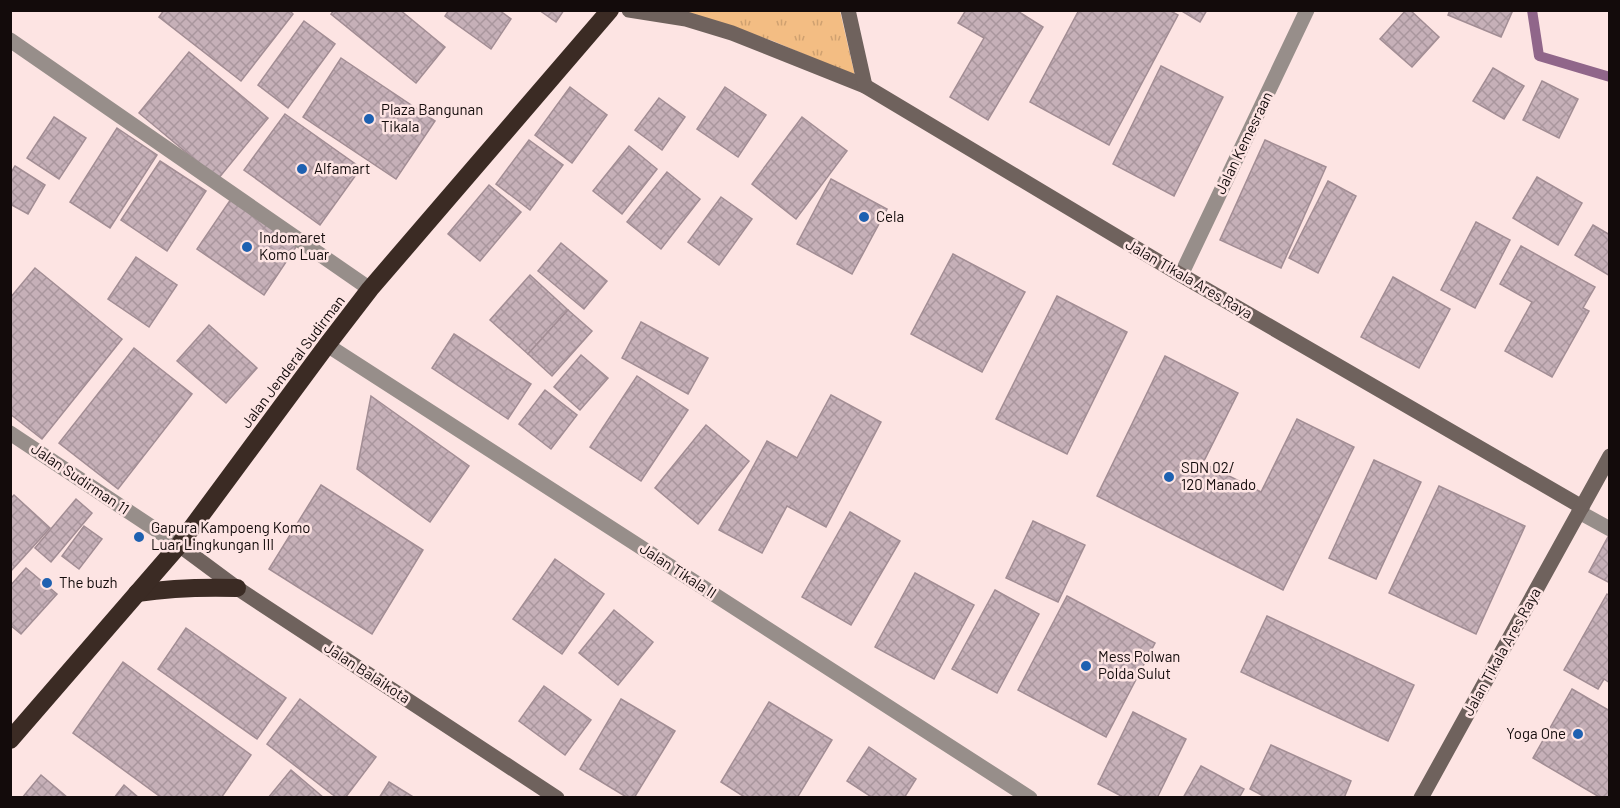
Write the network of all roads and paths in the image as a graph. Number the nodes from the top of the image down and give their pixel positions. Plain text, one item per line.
1 (610, 10) edge
2 (629, 10) edge
3 (848, 10) edge
4 (1307, 10) edge
5 (10, 40) edge
6 (865, 86) junction
7 (1181, 275) junction
8 (370, 289) junction
9 (327, 345) junction
10 (10, 434) edge
11 (1610, 456) edge
12 (1581, 509) junction
13 (1610, 529) edge
14 (179, 545) junction
15 (237, 588) junction
16 (137, 593) junction
17 (10, 740) edge
18 (557, 798) edge
19 (1030, 798) edge
20 (1421, 798) edge

1 - 8 highway, Jalan Jenderal Sudirman
2 - 6 street, Jalan Tikala Ares Raya
3 - 6 street
4 - 7 street, Jalan Kemesraan
5 - 8 street
6 - 7 street, Jalan Tikala Ares Raya
7 - 12 street, Jalan Tikala Ares Raya
8 - 9 highway, Jalan Jenderal Sudirman
9 - 14 highway, Jalan Jenderal Sudirman
9 - 19 street, Jalan Tikala II
10 - 14 street, Jalan Sudirman 11
11 - 12 street, Jalan Tikala Ares Raya
12 - 13 street
12 - 20 street, Jalan Tikala Ares Raya
14 - 15 street, Jalan Balaikota
14 - 16 highway, Jalan Jenderal Sudirman
15 - 16 highway
15 - 18 street, Jalan Balaikota
16 - 17 highway, Jalan Jenderal Sudirman

